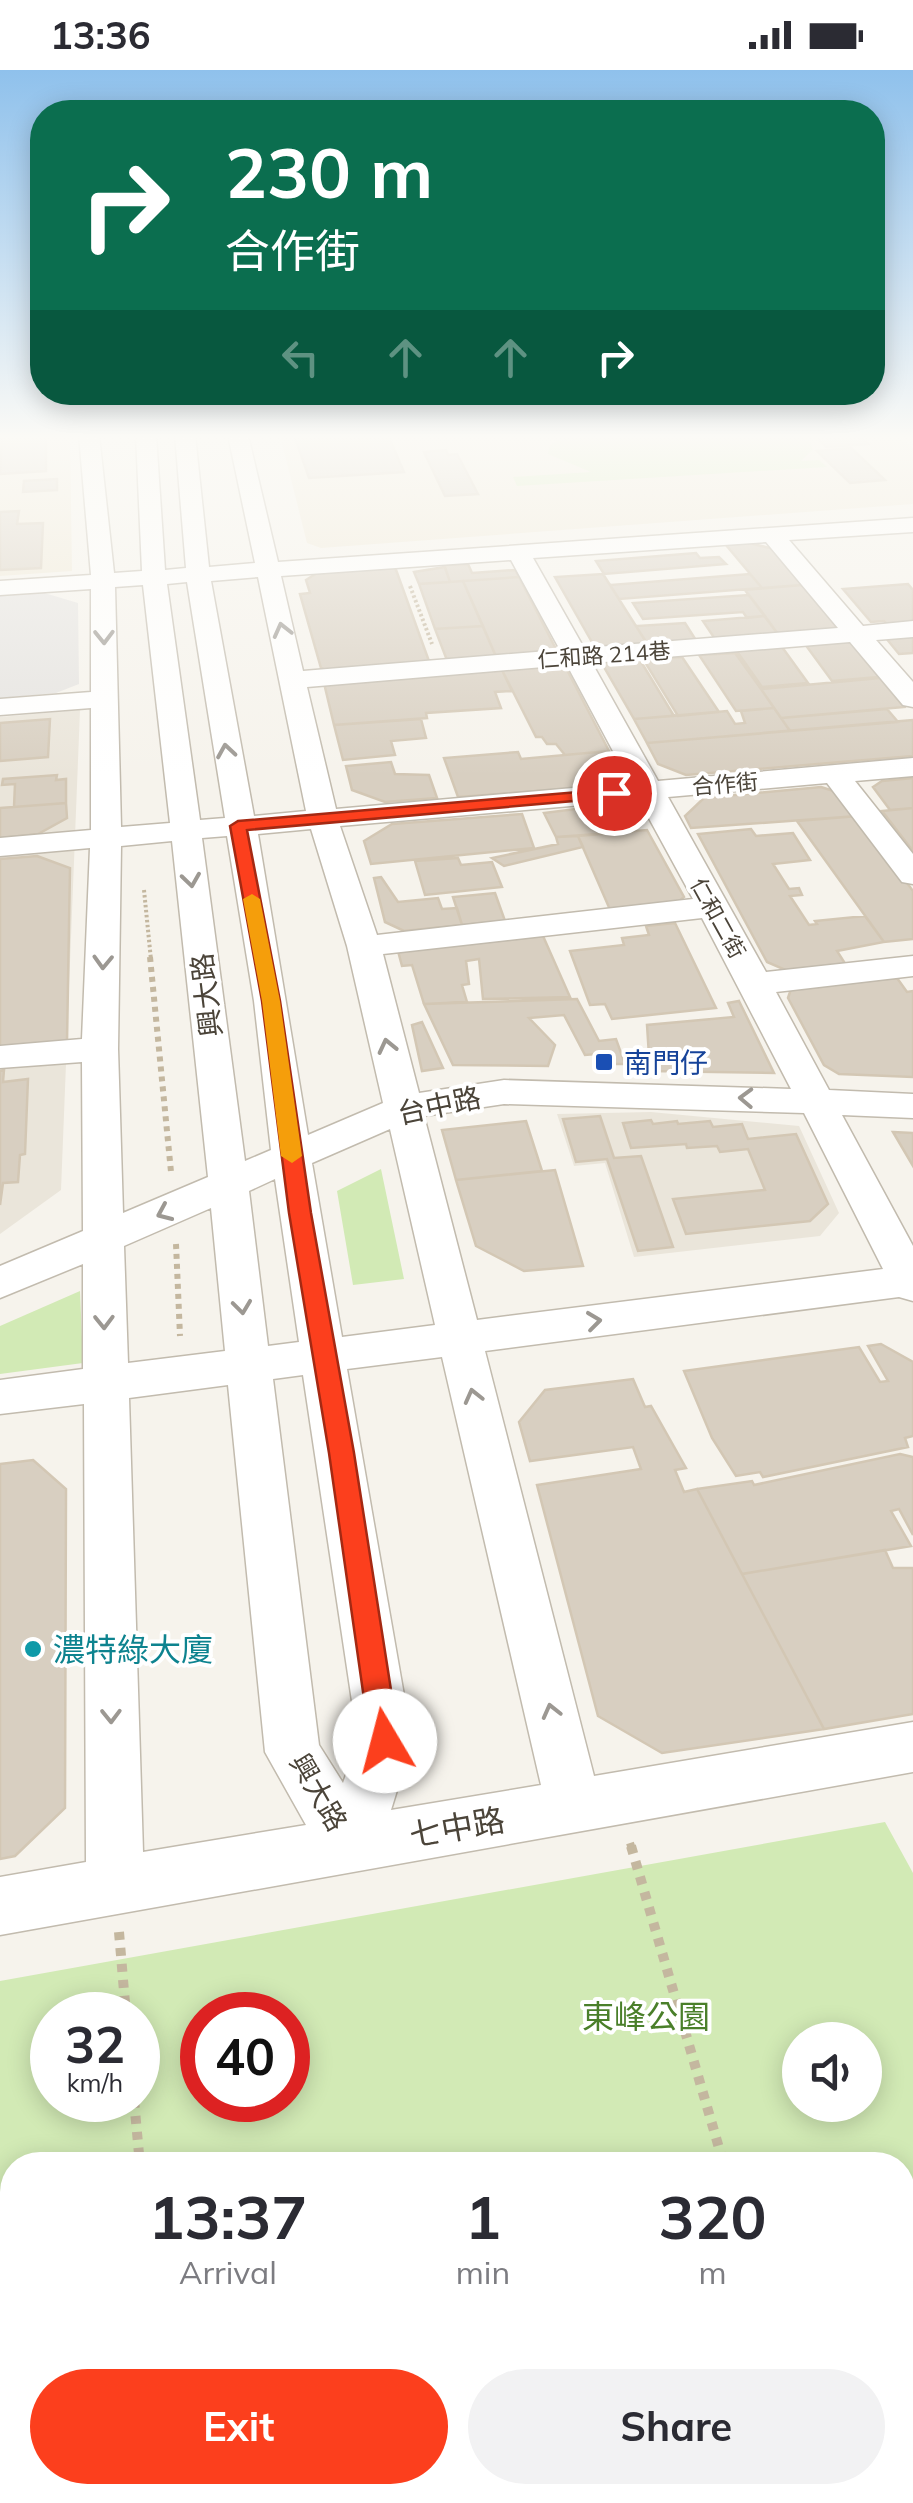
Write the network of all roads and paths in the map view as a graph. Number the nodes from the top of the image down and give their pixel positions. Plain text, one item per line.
1 (100, 549) edge
2 (152, 549) edge
3 (196, 549) edge
4 (263, 549) edge
5 (570, 549) edge
6 (784, 549) edge
7 (519, 552) junction
8 (400, 561) junction
9 (268, 570) junction
10 (198, 574) junction
11 (154, 578) junction
12 (103, 581) junction
13 (0, 588) edge
14 (913, 630) edge
15 (857, 633) junction
16 (574, 657) junction
17 (441, 668) junction
18 (294, 680) junction
19 (105, 699) junction
20 (913, 699) edge
21 (0, 707) edge
22 (913, 767) edge
23 (835, 774) junction
24 (650, 790) junction
25 (323, 819) junction
26 (238, 826) junction
27 (184, 831) junction
28 (123, 836) junction
29 (0, 847) edge
30 (913, 875) edge
31 (712, 907) junction
32 (364, 946) junction
33 (913, 966) edge
34 (755, 984) junction
35 (100, 1049) junction
36 (0, 1057) edge
37 (817, 1102) junction
38 (913, 1106) edge
39 (402, 1109) junction
40 (292, 1158) junction
41 (228, 1186) junction
42 (174, 1209) junction
43 (102, 1241) junction
44 (912, 1282) edge
45 (0, 1283) edge
46 (459, 1338) junction
47 (324, 1356) junction
48 (248, 1365) junction
49 (182, 1374) junction
50 (105, 1384) junction
51 (0, 1397) edge
52 (913, 1747) edge
53 (596, 1802) junction
54 (351, 1846) junction
55 (115, 1886) junction
56 (0, 1906) edge
57 (124, 1992) edge
58 (136, 2122) edge
59 (139, 2152) edge
60 (719, 2152) edge

1 - 12 street
2 - 11 street, 興大路
3 - 10 street, 興大路
4 - 9 street
5 - 7 street
6 - 15 street
7 - 8 street
7 - 16 street, 仁和二街
8 - 9 street
8 - 17 path
9 - 10 street
18 -> 9 street
10 - 11 street
26 -> 10 street, 興大路
11 - 12 street
11 - 27 street, 興大路
12 - 13 street
12 -> 19 street
14 - 15 street, 仁和路 214巷
15 - 16 street, 仁和路 214巷
15 - 20 street
16 - 17 street, 仁和路 214巷
16 - 24 street, 仁和二街
17 - 18 street, 仁和路 214巷
18 - 25 street
19 - 21 street
19 - 28 street
22 - 23 street, 合作街
23 - 24 street, 合作街
23 - 30 street
24 - 25 street, 合作街
24 - 31 street, 仁和二街
25 - 26 street, 合作街
25 - 32 street
26 - 27 street, 合作街
26 - 40 street, 興大路
27 - 28 street, 合作街
27 -> 41 street, 興大路
28 - 29 street, 合作街
28 -> 35 street
28 - 42 path
31 - 32 street
31 - 34 street, 仁和二街
39 -> 32 street
33 - 34 street
34 - 37 street, 仁和二街
35 - 36 street
35 - 43 street
37 - 38 street, 台中路
37 -> 39 street, 台中路
37 - 44 street, 仁和二街
39 - 40 street, 台中路
39 - 46 street
40 - 41 street, 台中路
40 - 47 street, 興大路
41 - 42 street, 台中路
41 -> 48 street, 興大路
42 -> 43 street, 台中路
42 - 49 path
43 - 45 street, 台中路
43 -> 50 street
46 -> 44 street
46 - 47 street
53 -> 46 street
47 - 48 street
47 - 54 street, 興大路
48 - 49 street
48 - 54 street, 興大路
49 - 50 street
50 - 51 street
50 -> 55 street
52 - 53 street, 七中路
53 - 54 street, 七中路
53 - 60 path
54 - 55 street, 七中路
55 - 56 street, 七中路
55 - 57 path
58 - 59 path

